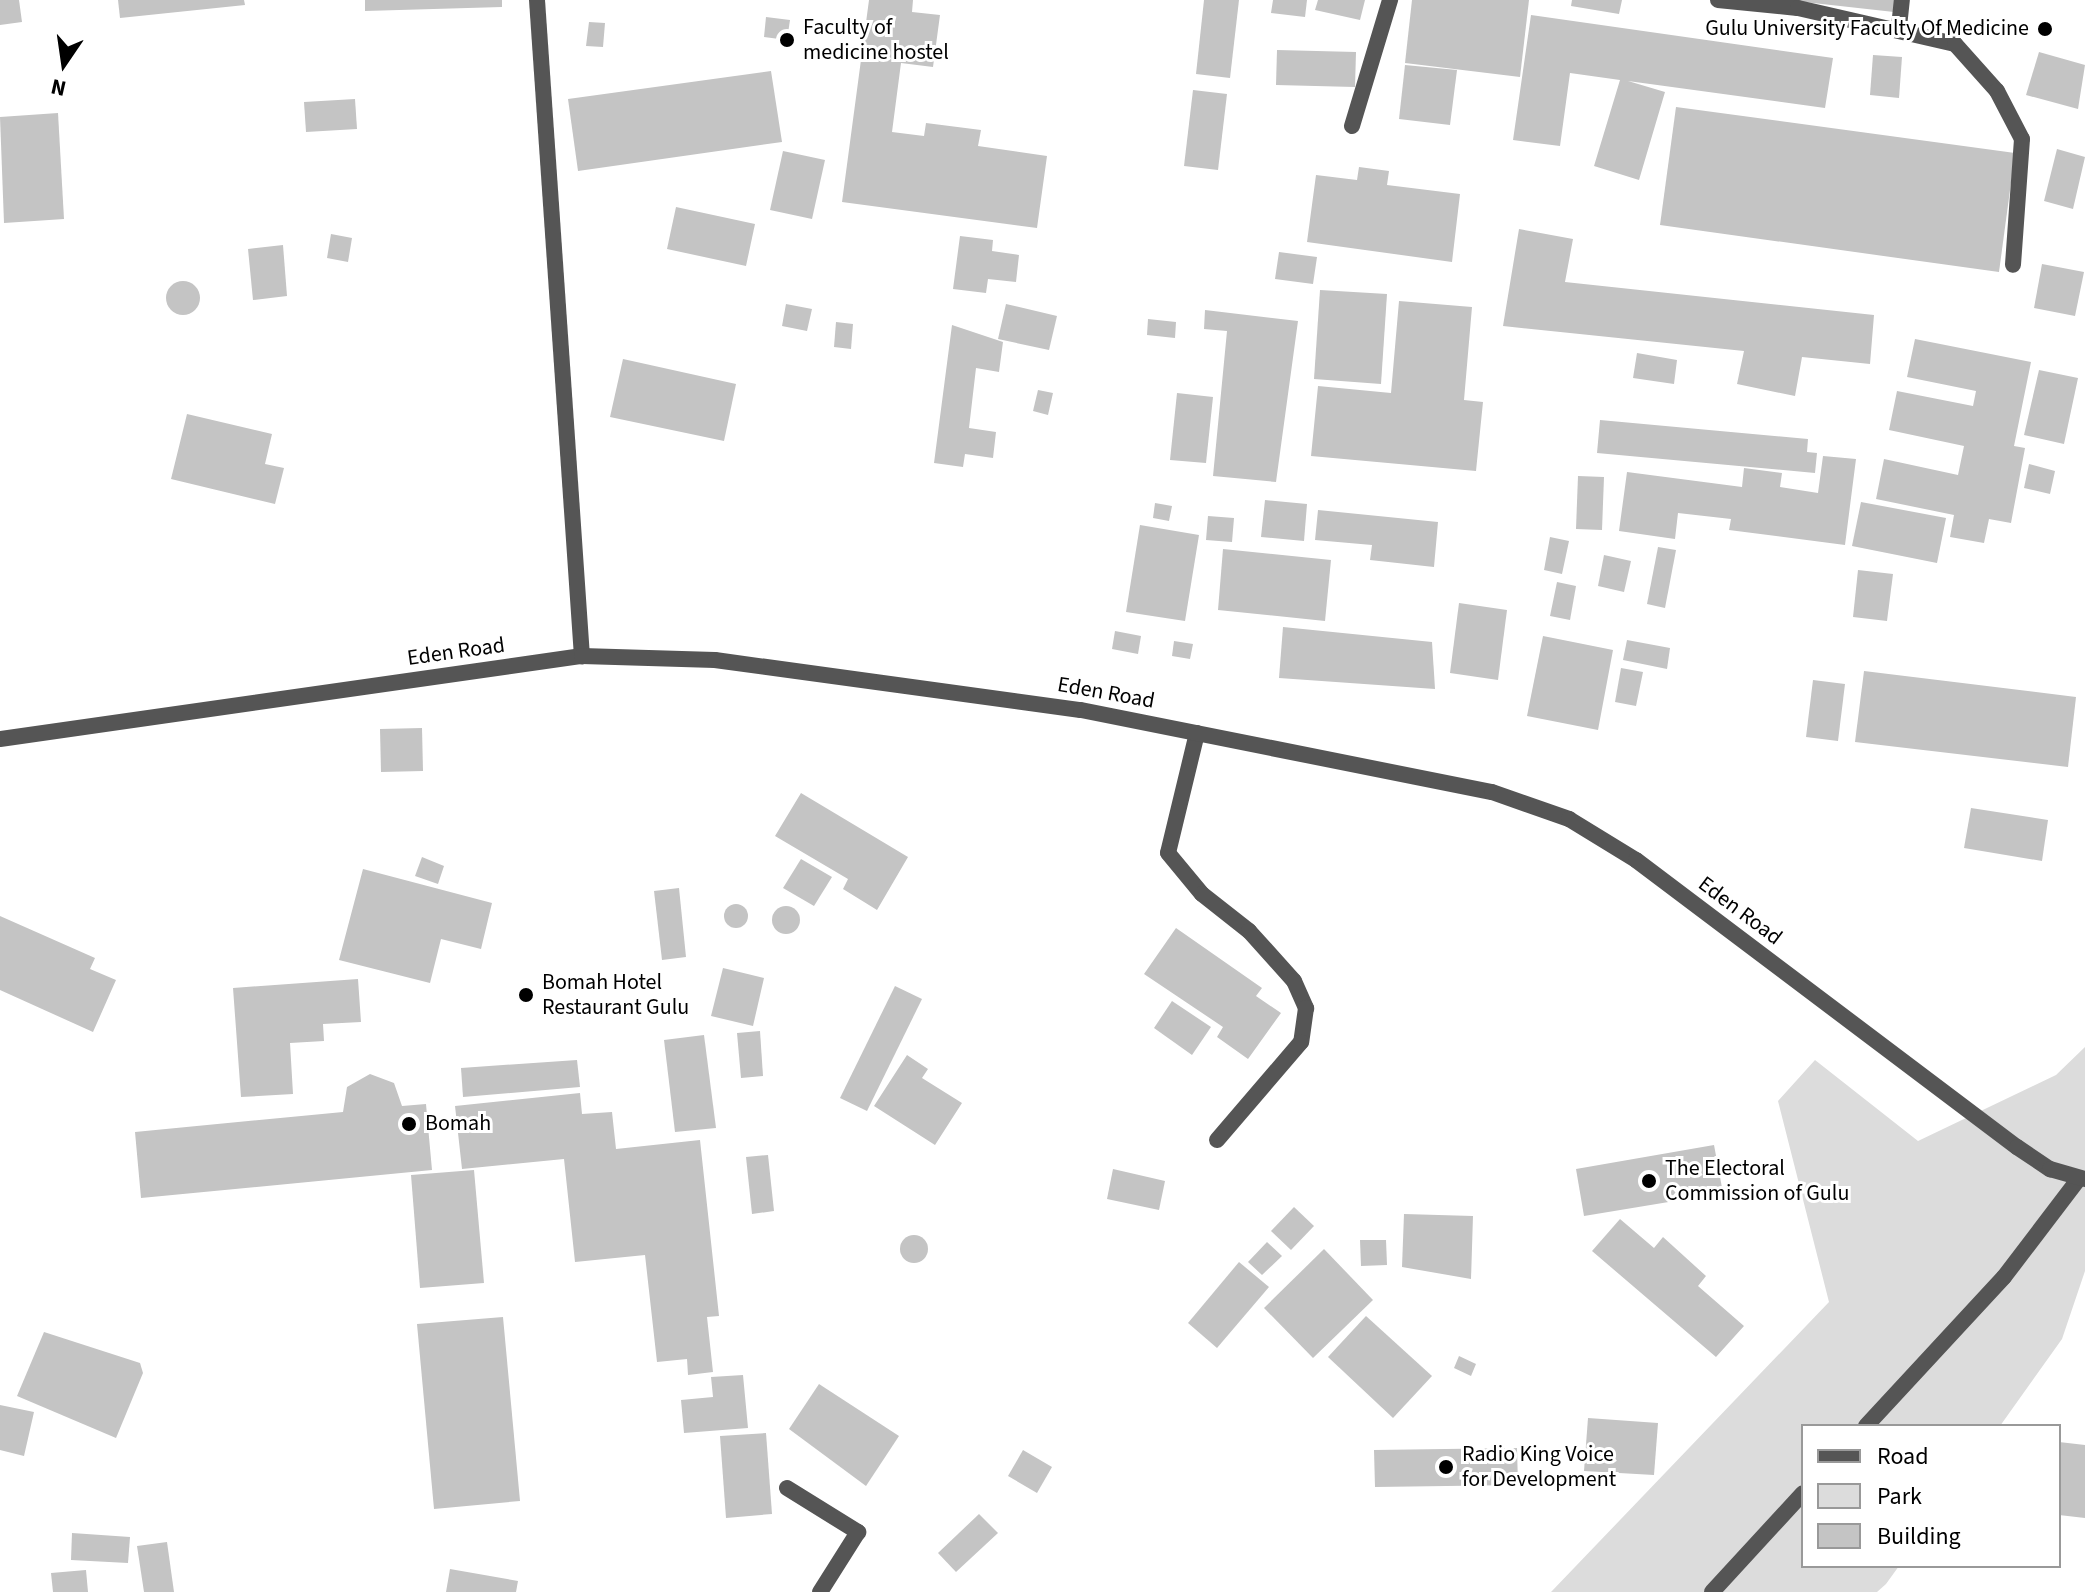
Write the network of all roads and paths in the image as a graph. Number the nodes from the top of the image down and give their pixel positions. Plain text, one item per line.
1 (537, 0) edge
2 (1390, 0) edge
3 (1718, 0) edge
4 (1902, 0) edge
5 (1899, 27) junction
6 (1352, 126) dead end
7 (2013, 265) dead end
8 (582, 656) junction
9 (1197, 733) junction
10 (0, 739) edge
11 (1217, 1140) dead end
12 (2081, 1180) edge
13 (1868, 1424) edge
14 (787, 1488) dead end
15 (1801, 1495) edge
16 (820, 1592) edge
17 (1712, 1592) edge

1 - 8 street
2 - 6 street
3 - 5 street
4 - 5 street
5 - 7 street
8 - 9 street, Eden Road
8 - 10 street, Eden Road
9 - 11 street
9 - 12 street, Eden Road
12 - 13 street
14 - 16 street
15 - 17 street

